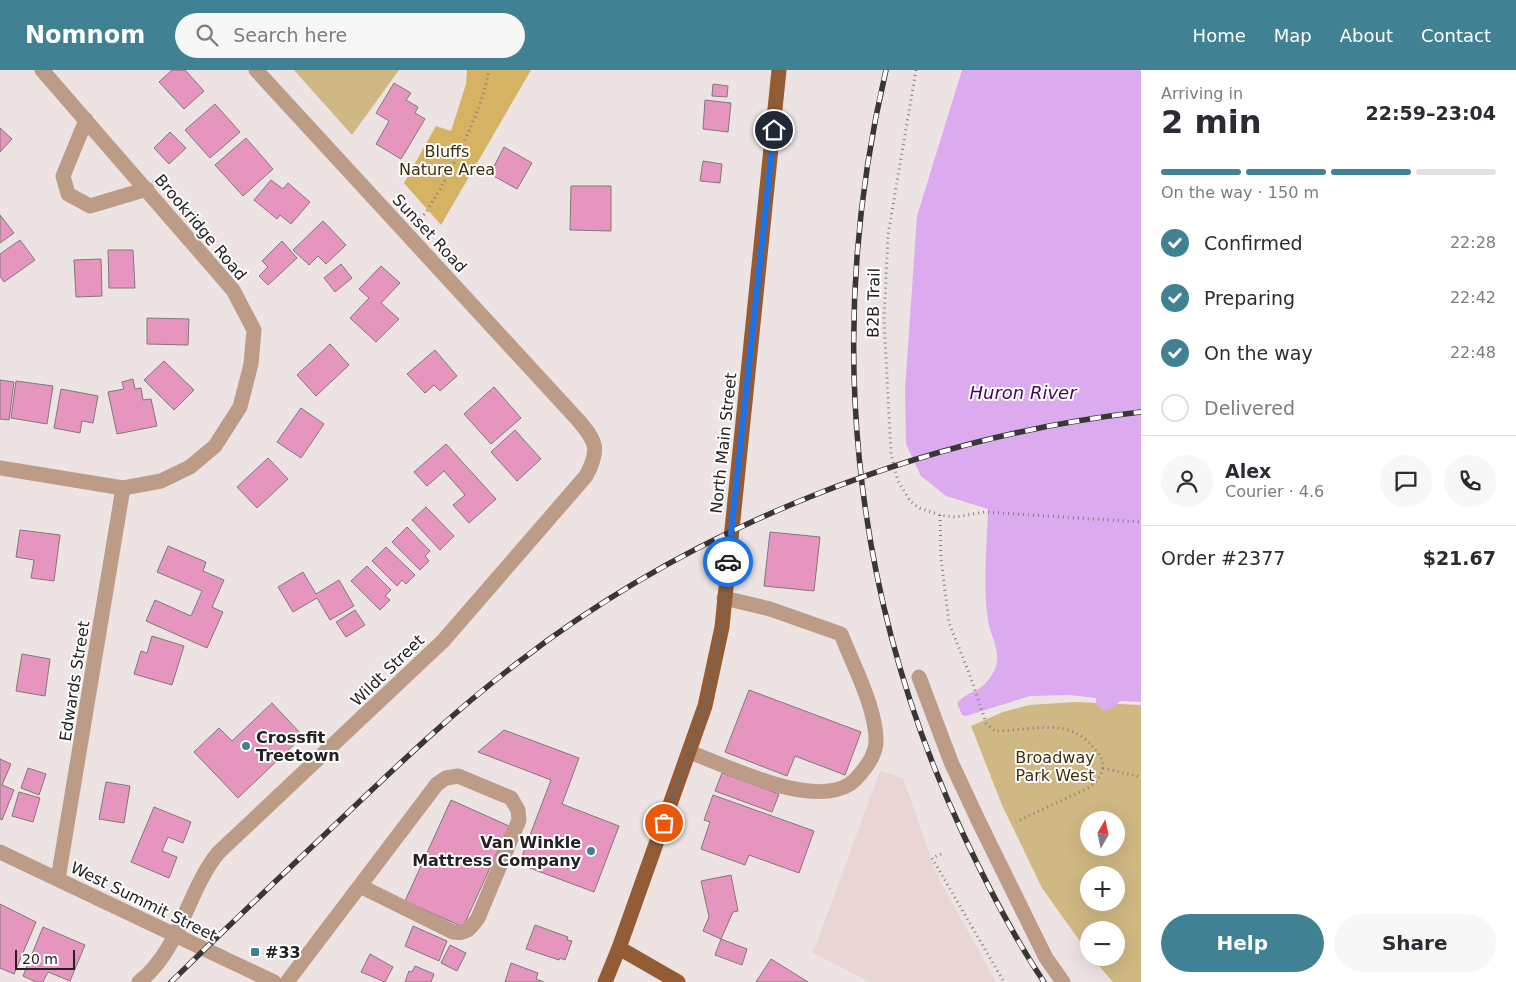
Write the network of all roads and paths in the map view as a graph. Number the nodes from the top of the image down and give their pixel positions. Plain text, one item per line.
1 (42, 70) edge
2 (489, 70) edge
3 (780, 70) edge
4 (916, 70) edge
5 (265, 73) edge
6 (86, 120) junction
7 (147, 190) junction
8 (408, 236) junction
9 (578, 420) joint
10 (0, 468) edge
11 (123, 488) junction
12 (940, 515) junction
13 (1141, 522) edge
14 (724, 598) junction
15 (919, 676) dead end
16 (689, 752) junction
17 (1103, 768) junction
18 (1141, 777) edge
19 (1016, 822) dead end
20 (0, 852) edge
21 (941, 854) dead end
22 (58, 879) junction
23 (360, 886) junction
24 (175, 936) junction
25 (619, 948) junction
26 (264, 980) edge
27 (139, 982) edge
28 (287, 982) edge
29 (605, 982) edge
30 (678, 982) edge
31 (1004, 982) edge
32 (1063, 982) edge

1 - 6 street, Brookridge Road
2 - 8 path
3 - 14 main road, North Main Street
4 - 12 path, B2B Trail
5 - 8 street, Sunset Road
6 - 7 street, Brookridge Road
6 - 7 street
7 - 11 street, Brookridge Road
8 - 9 street, Sunset Road
9 - 24 street, Wildt Street
10 - 11 street, Brookridge Road
11 - 22 street, Edwards Street
12 - 13 path
12 - 17 path
14 - 16 main road, North Main Street
14 - 16 street
15 - 32 street
16 - 25 main road, North Main Street
17 - 18 path
17 - 19 path
20 - 22 street, West Summit Street
21 - 31 path
22 - 24 street, West Summit Street
23 - 23 street
23 - 28 street
24 - 26 street, West Summit Street
24 - 27 street
25 - 29 main road, North Main Street
25 - 30 main road

